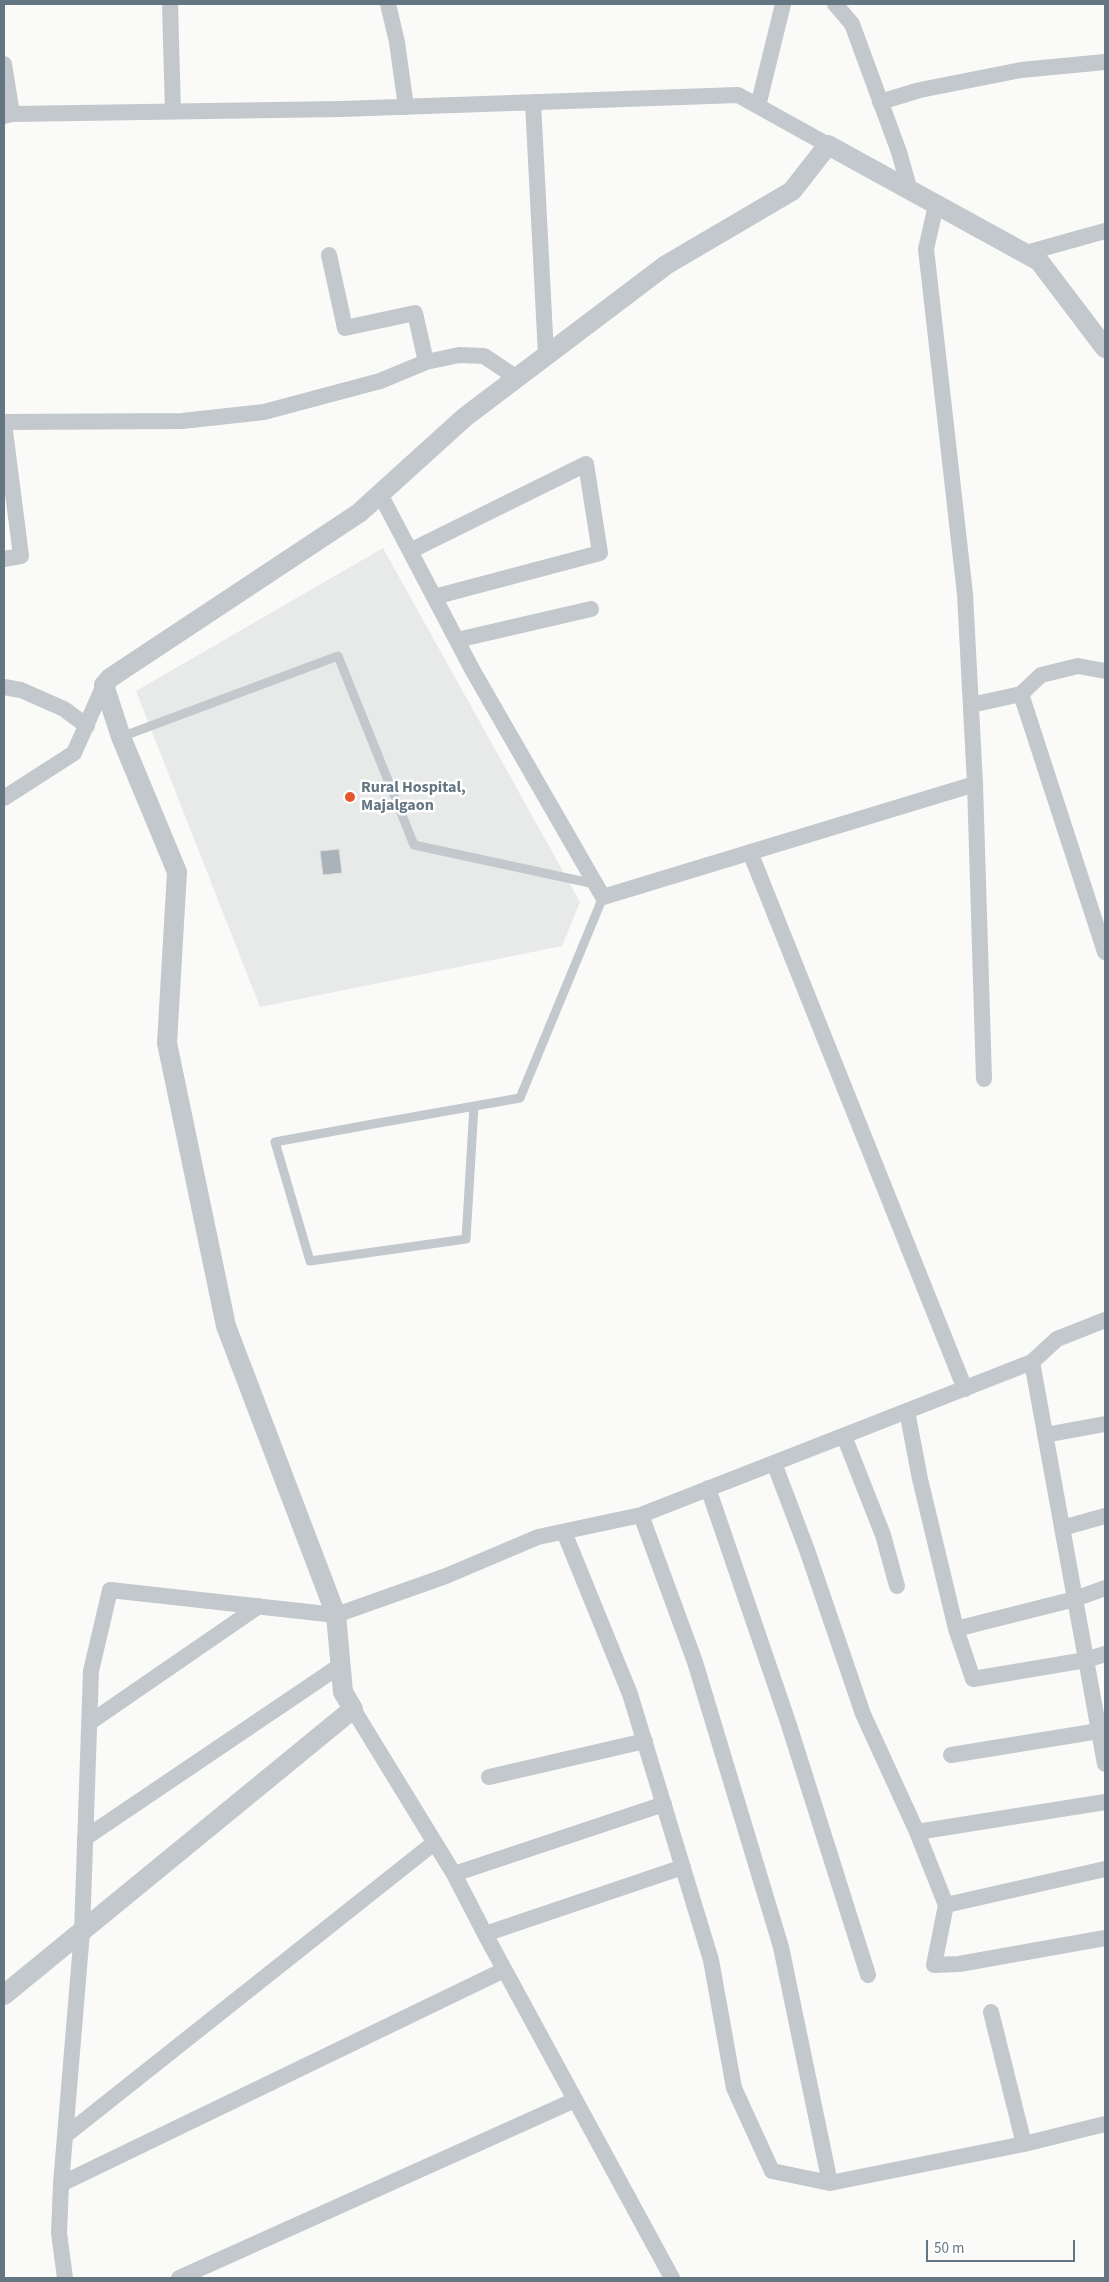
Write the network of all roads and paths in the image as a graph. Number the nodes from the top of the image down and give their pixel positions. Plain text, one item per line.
1 (170, 4) edge
2 (388, 4) edge
3 (783, 4) edge
4 (834, 4) edge
5 (1105, 62) edge
6 (4, 64) edge
7 (533, 102) junction
8 (880, 102) junction
9 (758, 106) junction
10 (406, 107) junction
11 (173, 112) junction
12 (8, 115) edge
13 (828, 145) junction
14 (910, 191) junction
15 (936, 205) junction
16 (1105, 231) edge
17 (1026, 254) junction
18 (330, 255) dead end
19 (1105, 348) edge
20 (546, 355) junction
21 (426, 362) junction
22 (517, 378) junction
23 (4, 423) edge
24 (380, 494) junction
25 (410, 551) junction
26 (4, 559) edge
27 (434, 597) junction
28 (591, 609) dead end
29 (457, 640) junction
30 (1105, 671) edge
31 (104, 685) junction
32 (4, 687) edge
33 (1021, 694) junction
34 (970, 705) junction
35 (87, 726) junction
36 (121, 737) junction
37 (975, 784) junction
38 (4, 798) edge
39 (750, 852) junction
40 (599, 890) junction
41 (1105, 952) edge
42 (984, 1079) dead end
43 (474, 1106) junction
44 (1105, 1320) edge
45 (1032, 1362) junction
46 (965, 1388) junction
47 (907, 1411) junction
48 (1105, 1424) edge
49 (1045, 1435) junction
50 (844, 1436) junction
51 (774, 1463) junction
52 (708, 1488) junction
53 (640, 1515) junction
54 (1105, 1516) edge
55 (1062, 1528) junction
56 (564, 1532) junction
57 (897, 1586) dead end
58 (1105, 1588) edge
59 (1075, 1599) junction
60 (260, 1606) junction
61 (336, 1615) junction
62 (956, 1629) junction
63 (1105, 1654) edge
64 (1086, 1660) junction
65 (341, 1665) junction
66 (353, 1709) junction
67 (89, 1723) junction
68 (1102, 1731) edge
69 (645, 1741) junction
70 (951, 1755) dead end
71 (1105, 1764) edge
72 (489, 1777) dead end
73 (1105, 1802) edge
74 (664, 1804) junction
75 (917, 1832) junction
76 (85, 1838) junction
77 (434, 1843) junction
78 (683, 1867) junction
79 (1105, 1869) edge
80 (454, 1874) junction
81 (946, 1905) junction
82 (82, 1932) junction
83 (485, 1934) junction
84 (1105, 1938) edge
85 (504, 1970) junction
86 (868, 1975) dead end
87 (4, 1995) edge
88 (991, 2012) dead end
89 (575, 2100) junction
90 (1105, 2124) edge
91 (66, 2135) junction
92 (1024, 2144) junction
93 (830, 2183) junction
94 (60, 2184) junction
95 (65, 2278) edge
96 (179, 2278) edge
97 (672, 2278) edge

1 - 11 street
2 - 10 street
3 - 9 street
4 - 8 street
5 - 8 street
6 - 12 street
7 - 9 street
7 - 10 street
7 - 20 street
8 - 14 street
9 - 13 street
10 - 11 street
11 - 12 street
13 - 14 street
13 - 20 street
14 - 15 street
15 - 17 street
15 - 34 street
16 - 17 street
17 - 19 street
18 - 21 street
20 - 22 street
21 - 22 street
21 - 23 street
22 - 24 street
23 - 26 street
24 - 25 street
24 - 31 street
25 - 27 street
25 - 27 street
27 - 29 street
28 - 29 street
29 - 40 street
30 - 33 street
31 - 35 street
31 - 36 street
32 - 35 street
33 - 34 street
33 - 41 street
34 - 37 street
35 - 38 street
36 - 40 lane
36 - 61 street
37 - 39 street
37 - 42 street
39 - 40 street
39 - 46 street
40 - 43 lane
43 - 43 lane
44 - 45 street
45 - 46 street
45 - 49 street
46 - 47 street
47 - 50 street
47 - 62 street
48 - 49 street
49 - 55 street
50 - 51 street
50 - 57 street
51 - 52 street
51 - 75 street
52 - 53 street
52 - 86 street
53 - 56 street
53 - 93 street
54 - 55 street
55 - 59 street
56 - 61 street
56 - 69 street
58 - 59 street
59 - 62 street
59 - 64 street
60 - 61 street
60 - 67 street
60 - 67 street
61 - 65 street
62 - 64 street
63 - 64 street
64 - 68 street
65 - 66 street
65 - 76 street
66 - 77 street
66 - 82 street
67 - 76 street
68 - 70 street
68 - 71 street
69 - 72 street
69 - 74 street
73 - 75 street
74 - 78 street
74 - 80 street
75 - 81 street
76 - 82 street
77 - 80 street
77 - 91 street
78 - 83 street
78 - 93 street
79 - 81 street
80 - 83 street
81 - 84 street
82 - 87 street
82 - 91 street
83 - 85 street
85 - 89 street
85 - 94 street
88 - 92 street
89 - 96 street
89 - 97 street
90 - 92 street
91 - 94 street
92 - 93 street
94 - 95 street

